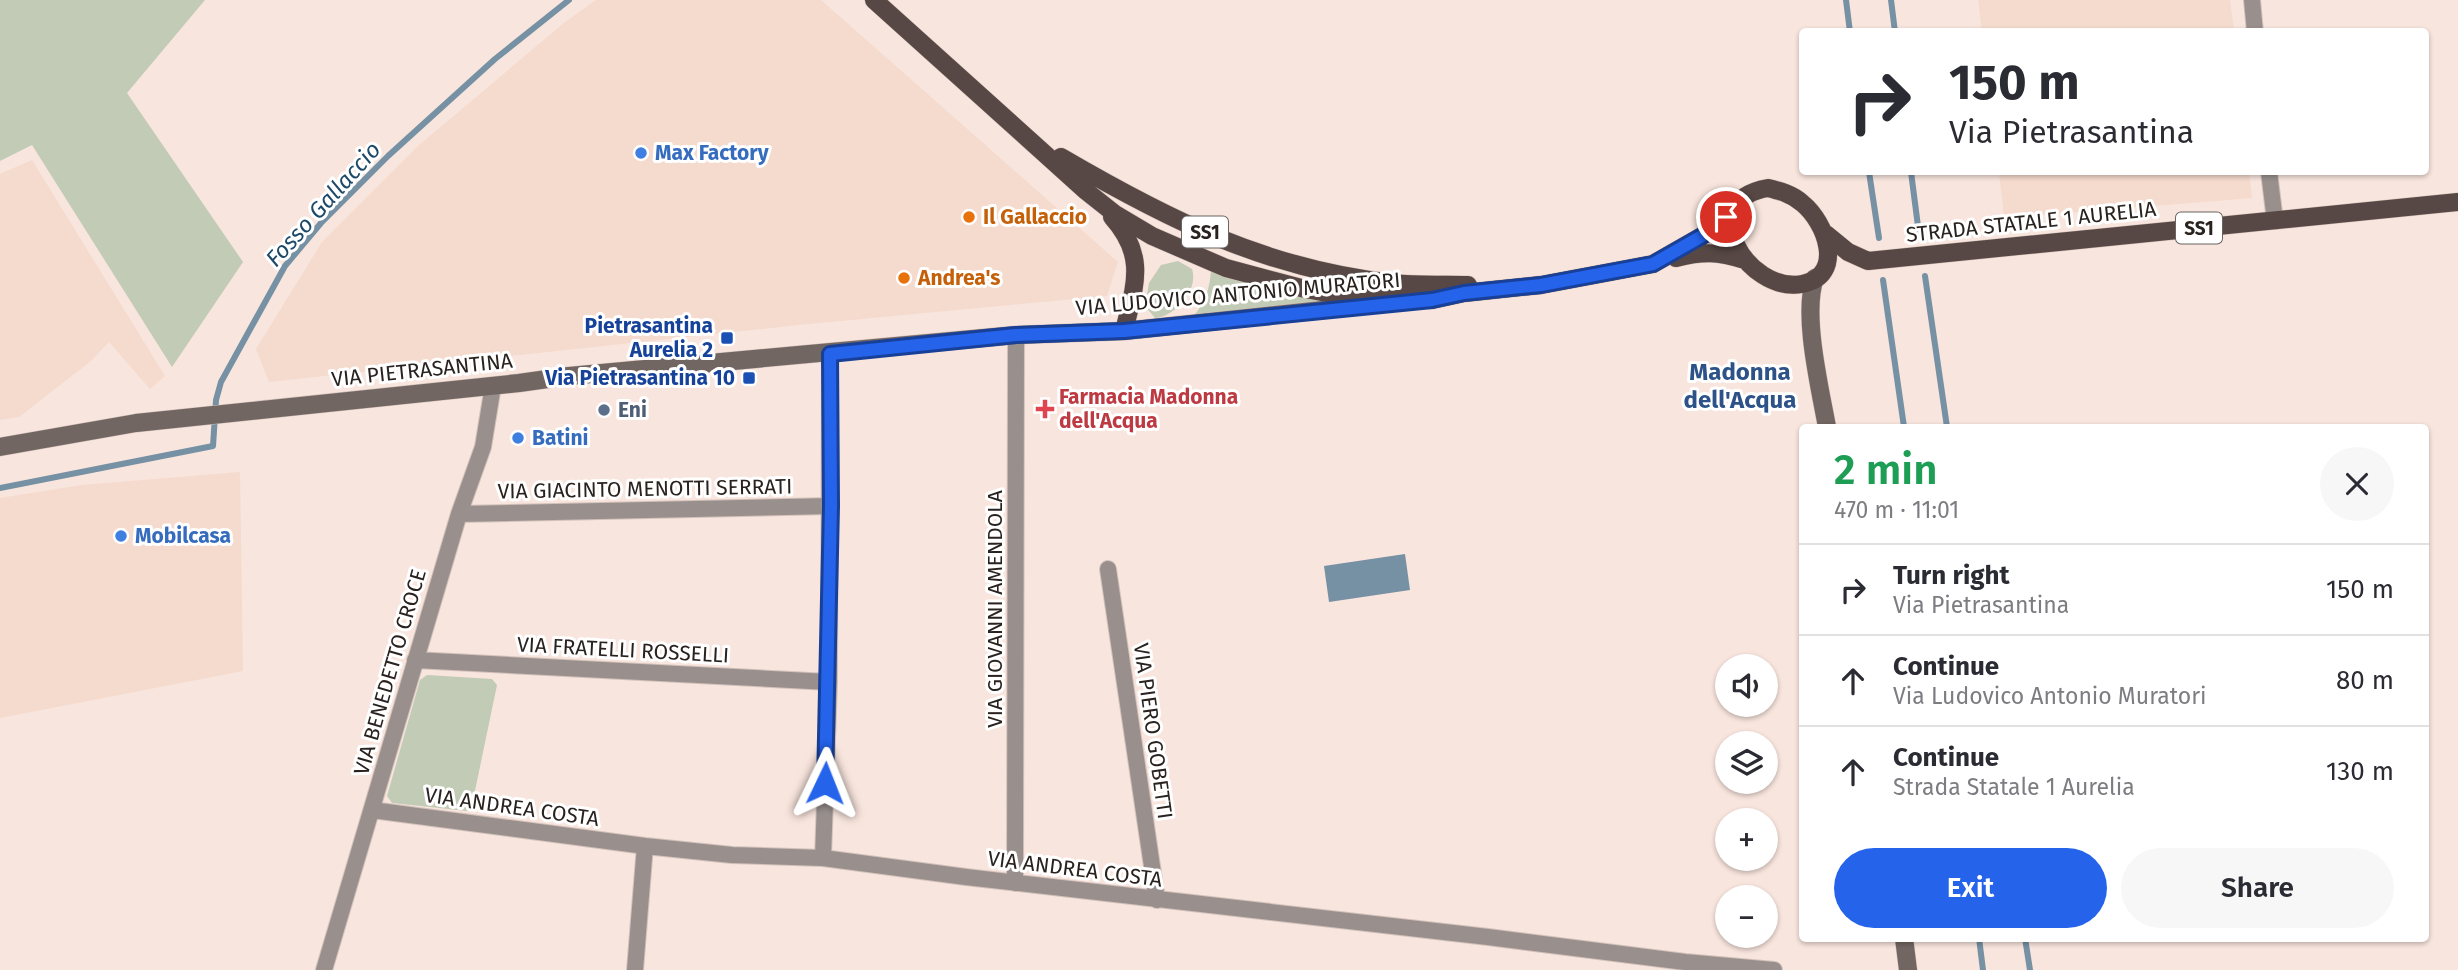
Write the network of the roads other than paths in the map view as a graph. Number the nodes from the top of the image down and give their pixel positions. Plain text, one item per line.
1 (874, 0) edge
2 (2252, 0) edge
3 (2255, 28) edge
4 (1030, 139) junction
5 (2269, 175) edge
6 (1095, 198) junction
7 (2458, 202) edge
8 (1737, 203) junction
9 (2276, 221) junction
10 (1826, 234) junction
11 (1745, 260) junction
12 (1868, 261) junction
13 (1653, 264) junction
14 (1819, 275) junction
15 (1781, 282) junction
16 (1527, 286) junction
17 (1421, 299) junction
18 (1811, 321) junction
19 (1124, 331) junction
20 (1059, 333) joint
21 (1016, 335) junction
22 (830, 354) junction
23 (493, 386) junction
24 (1827, 424) edge
25 (0, 447) edge
26 (831, 506) junction
27 (459, 514) junction
28 (1108, 569) dead end
29 (415, 660) junction
30 (829, 682) junction
31 (372, 810) junction
32 (645, 846) junction
33 (823, 858) junction
34 (1015, 883) junction
35 (1157, 900) junction
36 (1904, 942) edge
37 (324, 970) edge
38 (635, 970) edge
39 (1774, 970) edge
40 (1908, 970) edge

1 - 4 main road, SS1
2 - 3 street
4 - 6 main road, SS1
4 - 16 main road, SS1
5 - 9 street
6 - 17 main road, SS1
6 - 19 main road
7 - 9 main road, STRADA STATALE 1 AURELIA / SS1
8 - 10 main road
8 - 11 main road
8 - 13 main road
9 - 12 main road, STRADA STATALE 1 AURELIA / SS1
10 - 12 main road
10 - 14 main road
11 - 13 main road
11 - 15 main road
12 - 14 main road, STRADA STATALE 1 AURELIA
13 - 16 main road, SS1
14 - 15 main road
14 - 18 street
15 - 18 street
16 - 17 main road, SS1
17 - 19 street, VIA LUDOVICO ANTONIO MURATORI
18 - 24 street
19 - 20 street, VIA LUDOVICO ANTONIO MURATORI
20 - 21 street, VIA PIETRASANTINA
21 - 22 street, VIA PIETRASANTINA
21 - 34 street, VIA GIOVANNI AMENDOLA
22 - 23 street, VIA PIETRASANTINA
22 - 26 street
23 - 25 street, VIA PIETRASANTINA
23 - 27 street, VIA BENEDETTO CROCE
26 - 27 street, VIA GIACINTO MENOTTI SERRATI
26 - 30 street
27 - 29 street, VIA BENEDETTO CROCE
28 - 35 street, VIA PIERO GOBETTI
29 - 30 street, VIA FRATELLI ROSSELLI
29 - 31 street, VIA BENEDETTO CROCE
30 - 33 street
31 - 32 street, VIA ANDREA COSTA
31 - 37 street, VIA BENEDETTO CROCE
32 - 33 street, VIA ANDREA COSTA
32 - 38 street
33 - 34 street, VIA ANDREA COSTA
34 - 35 street, VIA ANDREA COSTA
35 - 39 street, VIA ANDREA COSTA
36 - 40 street

